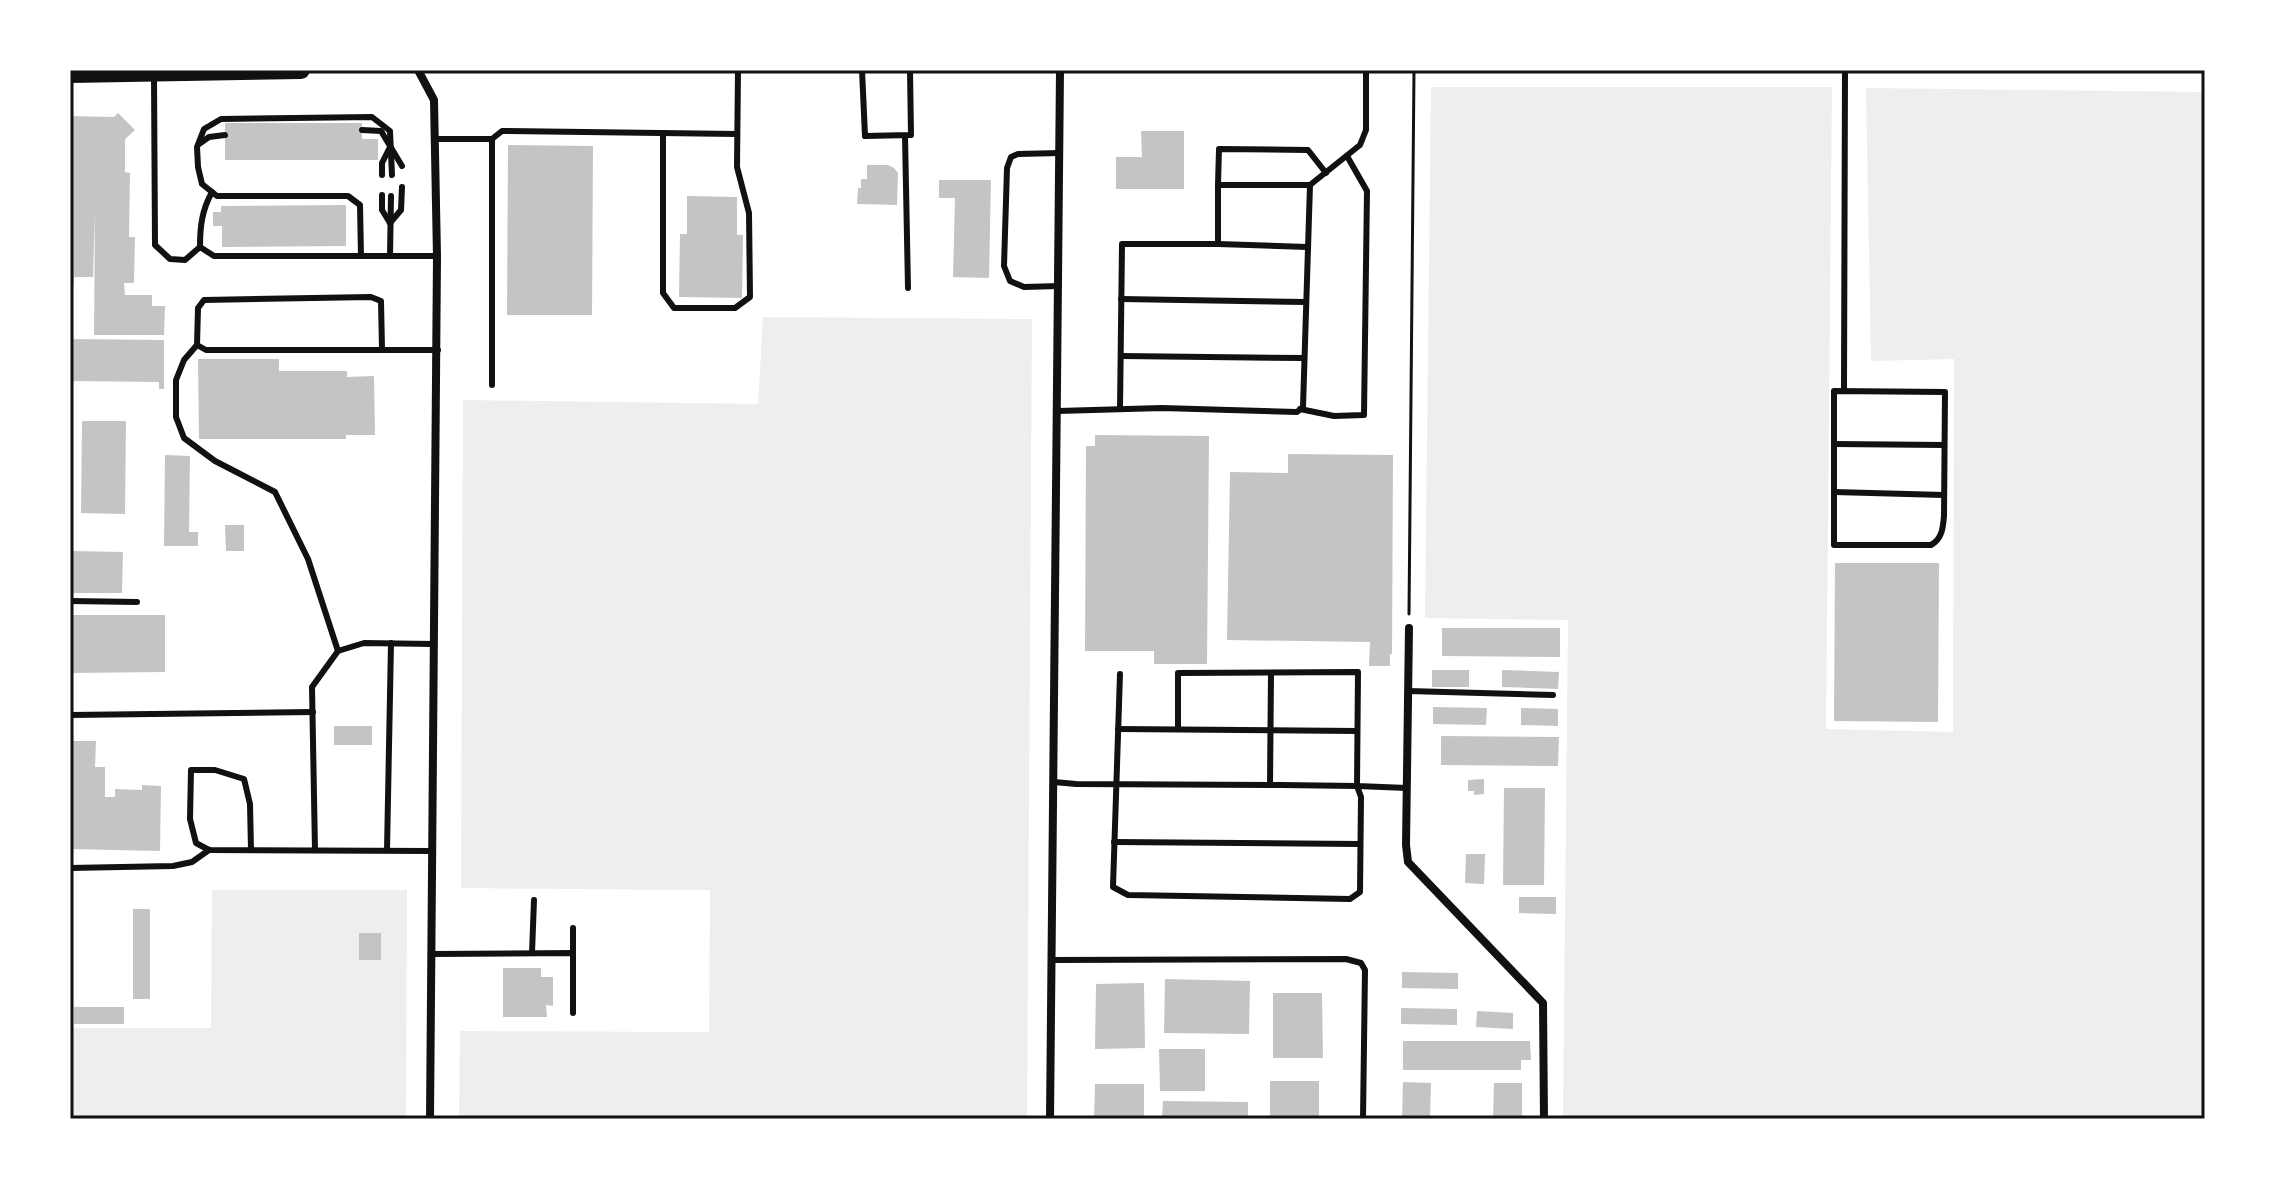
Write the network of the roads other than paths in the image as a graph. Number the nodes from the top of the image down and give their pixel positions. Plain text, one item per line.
1 (301, 70) edge
2 (418, 70) edge
3 (738, 70) edge
4 (862, 70) edge
5 (910, 70) edge
6 (1060, 70) edge
7 (1366, 70) edge
8 (1845, 70) edge
9 (154, 72) junction
10 (70, 74) edge
11 (362, 130) dead end
12 (663, 133) junction
13 (737, 134) junction
14 (225, 135) dead end
15 (908, 136) junction
16 (434, 139) junction
17 (492, 139) junction
18 (391, 146) junction
19 (197, 147) junction
20 (1060, 153) junction
21 (1347, 156) junction
22 (402, 166) dead end
23 (1326, 173) junction
24 (382, 175) dead end
25 (392, 175) dead end
26 (1218, 185) junction
27 (1310, 185) junction
28 (402, 187) dead end
29 (212, 192) junction
30 (382, 195) dead end
31 (391, 196) dead end
32 (390, 223) junction
33 (1218, 244) junction
34 (200, 247) junction
35 (1307, 247) junction
36 (361, 256) junction
37 (390, 256) junction
38 (437, 256) junction
39 (1059, 286) junction
40 (908, 288) dead end
41 (1121, 299) junction
42 (1306, 302) junction
43 (197, 345) junction
44 (382, 349) junction
45 (438, 350) junction
46 (1121, 356) junction
47 (1304, 358) junction
48 (492, 385) dead end
49 (1844, 391) junction
50 (1120, 409) junction
51 (1300, 409) junction
52 (1058, 411) junction
53 (1834, 444) junction
54 (1944, 445) junction
55 (1834, 492) junction
56 (1944, 495) junction
57 (70, 601) edge
58 (137, 602) dead end
59 (1409, 628) road end
60 (391, 643) junction
61 (433, 644) junction
62 (338, 651) junction
63 (1271, 673) junction
64 (1120, 674) dead end
65 (1408, 691) junction
66 (1553, 695) dead end
67 (313, 712) junction
68 (70, 715) edge
69 (1118, 729) junction
70 (1178, 729) junction
71 (1271, 730) junction
72 (1357, 731) junction
73 (1054, 782) junction
74 (1116, 784) junction
75 (1270, 785) junction
76 (1357, 786) junction
77 (1407, 788) junction
78 (1114, 842) junction
79 (1360, 844) junction
80 (209, 850) junction
81 (251, 850) junction
82 (315, 850) junction
83 (387, 850) junction
84 (432, 851) junction
85 (70, 868) edge
86 (534, 900) dead end
87 (573, 928) dead end
88 (532, 953) junction
89 (573, 953) junction
90 (432, 954) junction
91 (1052, 960) junction
92 (573, 1013) dead end
93 (430, 1119) edge
94 (1050, 1119) edge
95 (1363, 1119) edge
96 (1544, 1119) edge

1 - 9 highway
2 - 16 street
3 - 13 lane
4 - 15 lane
5 - 15 lane
6 - 20 street
7 - 21 lane
8 - 49 lane
9 - 10 highway
9 - 34 lane
11 - 18 lane
12 - 13 lane
12 - 13 lane
12 - 17 lane
14 - 19 lane
15 - 40 lane
16 - 17 lane
16 - 38 street
17 - 48 lane
18 - 19 lane
18 - 22 lane
18 - 24 lane
18 - 25 lane
19 - 29 lane
20 - 39 street
20 - 39 lane
21 - 23 lane
21 - 51 lane
23 - 26 lane
23 - 27 lane
26 - 27 lane
26 - 33 lane
27 - 35 lane
28 - 32 lane
29 - 34 lane
29 - 36 lane
30 - 32 lane
31 - 32 lane
32 - 37 lane
33 - 35 lane
33 - 41 lane
34 - 36 lane
35 - 42 lane
36 - 37 lane
37 - 38 lane
38 - 45 street
39 - 52 street
41 - 42 lane
41 - 46 lane
42 - 47 lane
43 - 44 lane
43 - 44 lane
43 - 62 lane
44 - 45 lane
45 - 61 street
46 - 47 lane
46 - 50 lane
47 - 51 lane
49 - 53 lane
49 - 54 lane
50 - 51 lane
50 - 52 lane
52 - 73 street
53 - 54 lane
53 - 55 lane
54 - 56 lane
55 - 56 lane
55 - 56 lane
57 - 58 lane
59 - 65 street
60 - 61 lane
60 - 62 lane
60 - 83 lane
61 - 84 street
62 - 67 lane
63 - 70 lane
63 - 71 lane
63 - 72 lane
64 - 69 lane
65 - 66 lane
65 - 77 street
67 - 68 lane
67 - 82 lane
69 - 70 lane
69 - 74 lane
70 - 71 lane
71 - 72 lane
71 - 75 lane
72 - 76 lane
73 - 74 lane
73 - 91 street
74 - 75 lane
74 - 78 lane
75 - 76 lane
76 - 77 lane
76 - 79 lane
77 - 96 street
78 - 79 lane
78 - 79 lane
80 - 81 lane
80 - 81 lane
80 - 85 lane
81 - 82 lane
82 - 83 lane
83 - 84 lane
84 - 90 street
86 - 88 lane
87 - 89 lane
88 - 89 lane
88 - 90 lane
89 - 92 lane
90 - 93 street
91 - 94 street
91 - 95 lane

